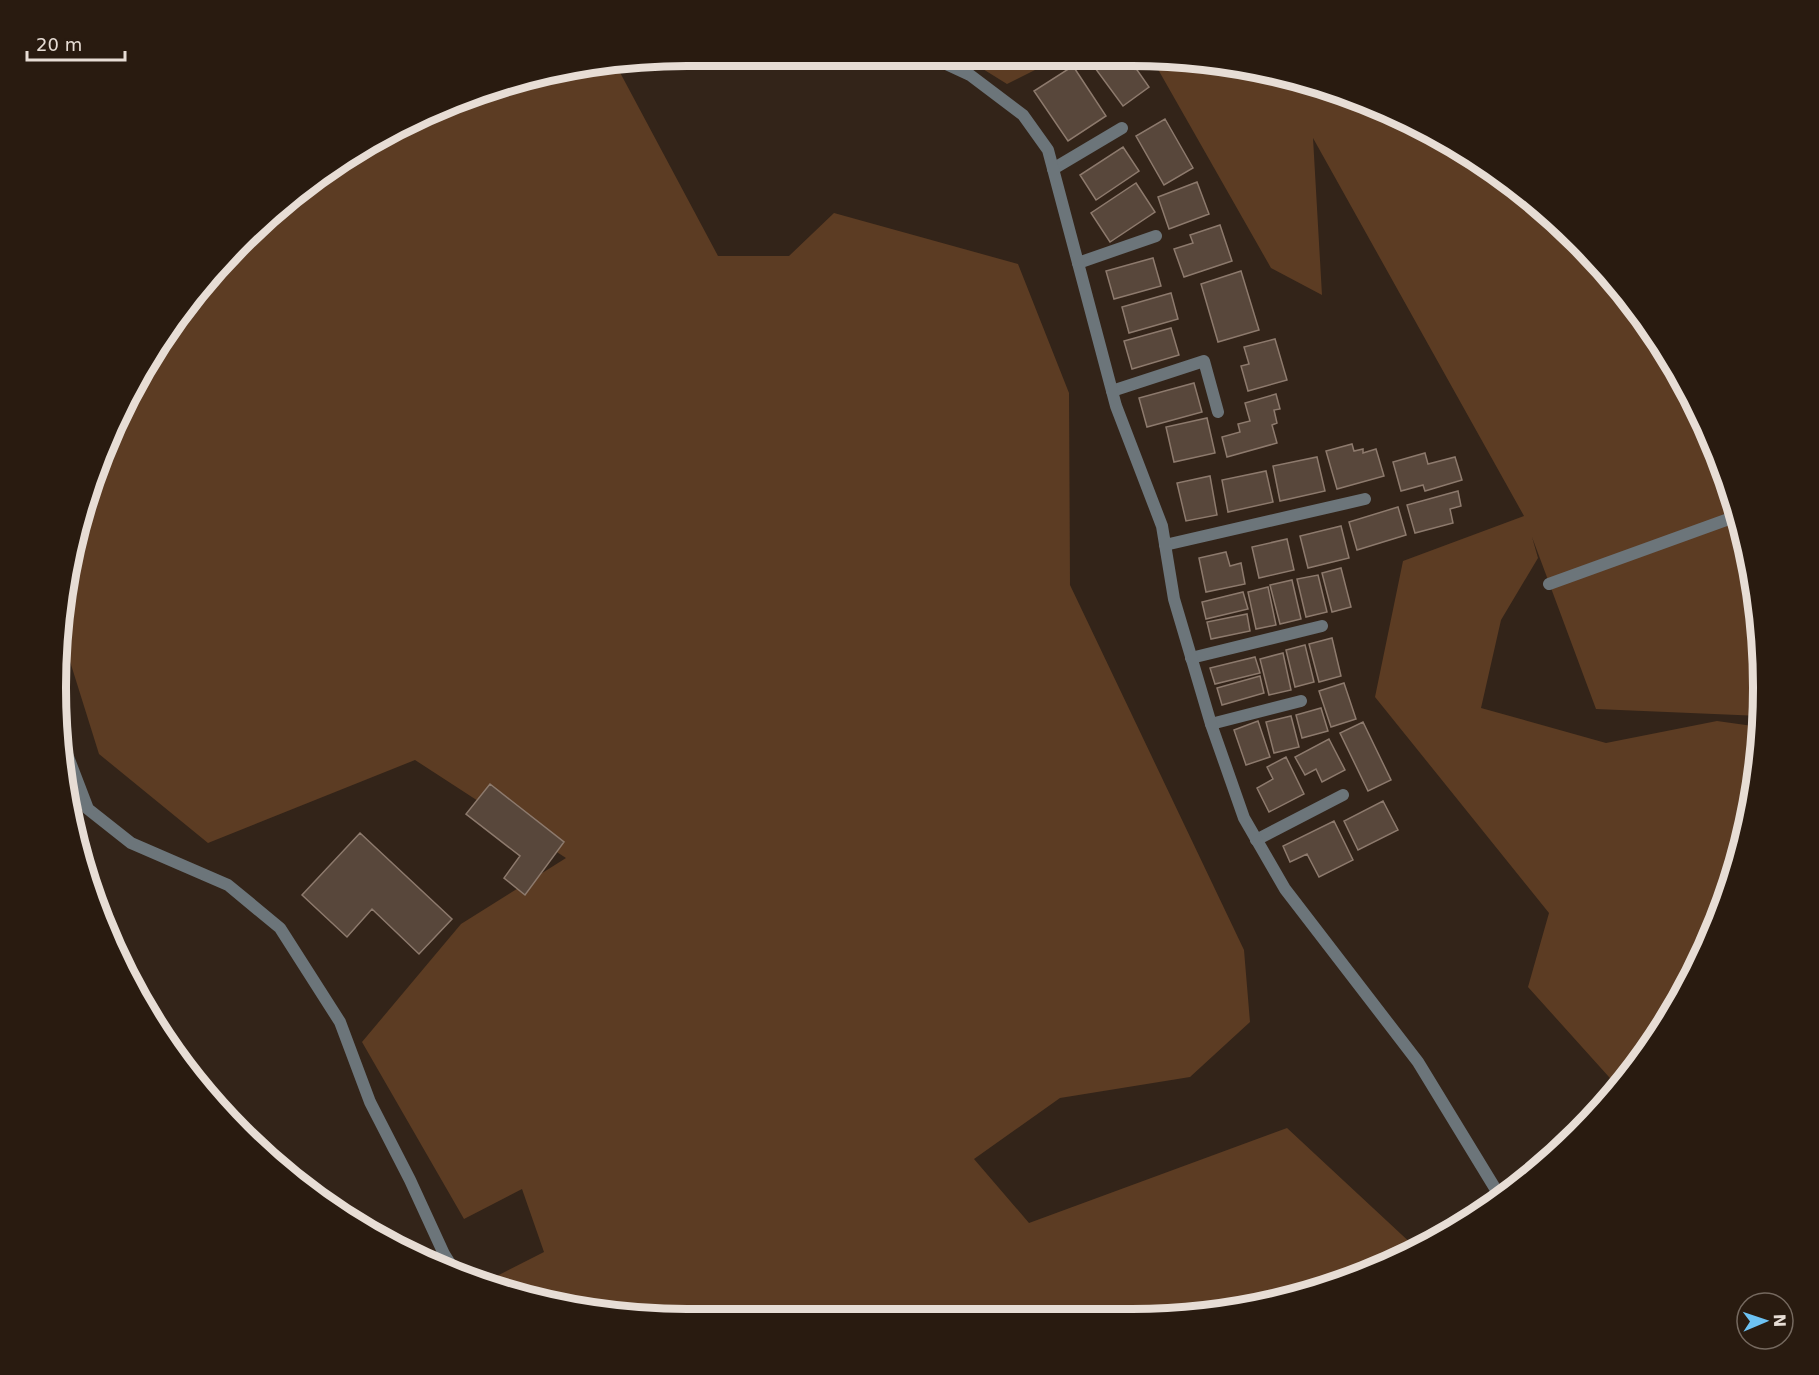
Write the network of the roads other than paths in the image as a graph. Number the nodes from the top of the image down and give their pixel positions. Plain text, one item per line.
1 (951, 66) edge
2 (1122, 128) dead end
3 (1053, 169) junction
4 (1156, 236) dead end
5 (1078, 263) junction
6 (1112, 391) junction
7 (1218, 412) dead end
8 (1365, 499) dead end
9 (1729, 519) edge
10 (1165, 545) junction
11 (1549, 584) dead end
12 (1322, 626) dead end
13 (1191, 658) junction
14 (1301, 701) dead end
15 (1211, 724) junction
16 (70, 763) edge
17 (1343, 795) dead end
18 (1256, 840) junction
19 (1496, 1190) edge
20 (449, 1261) edge

1 - 3 street
2 - 3 street
3 - 5 street
4 - 5 street
5 - 6 street
6 - 7 street
6 - 10 street
8 - 10 street
9 - 11 street
10 - 13 street
12 - 13 street
13 - 15 street
14 - 15 street
15 - 18 street
16 - 20 street
17 - 18 street
18 - 19 street

